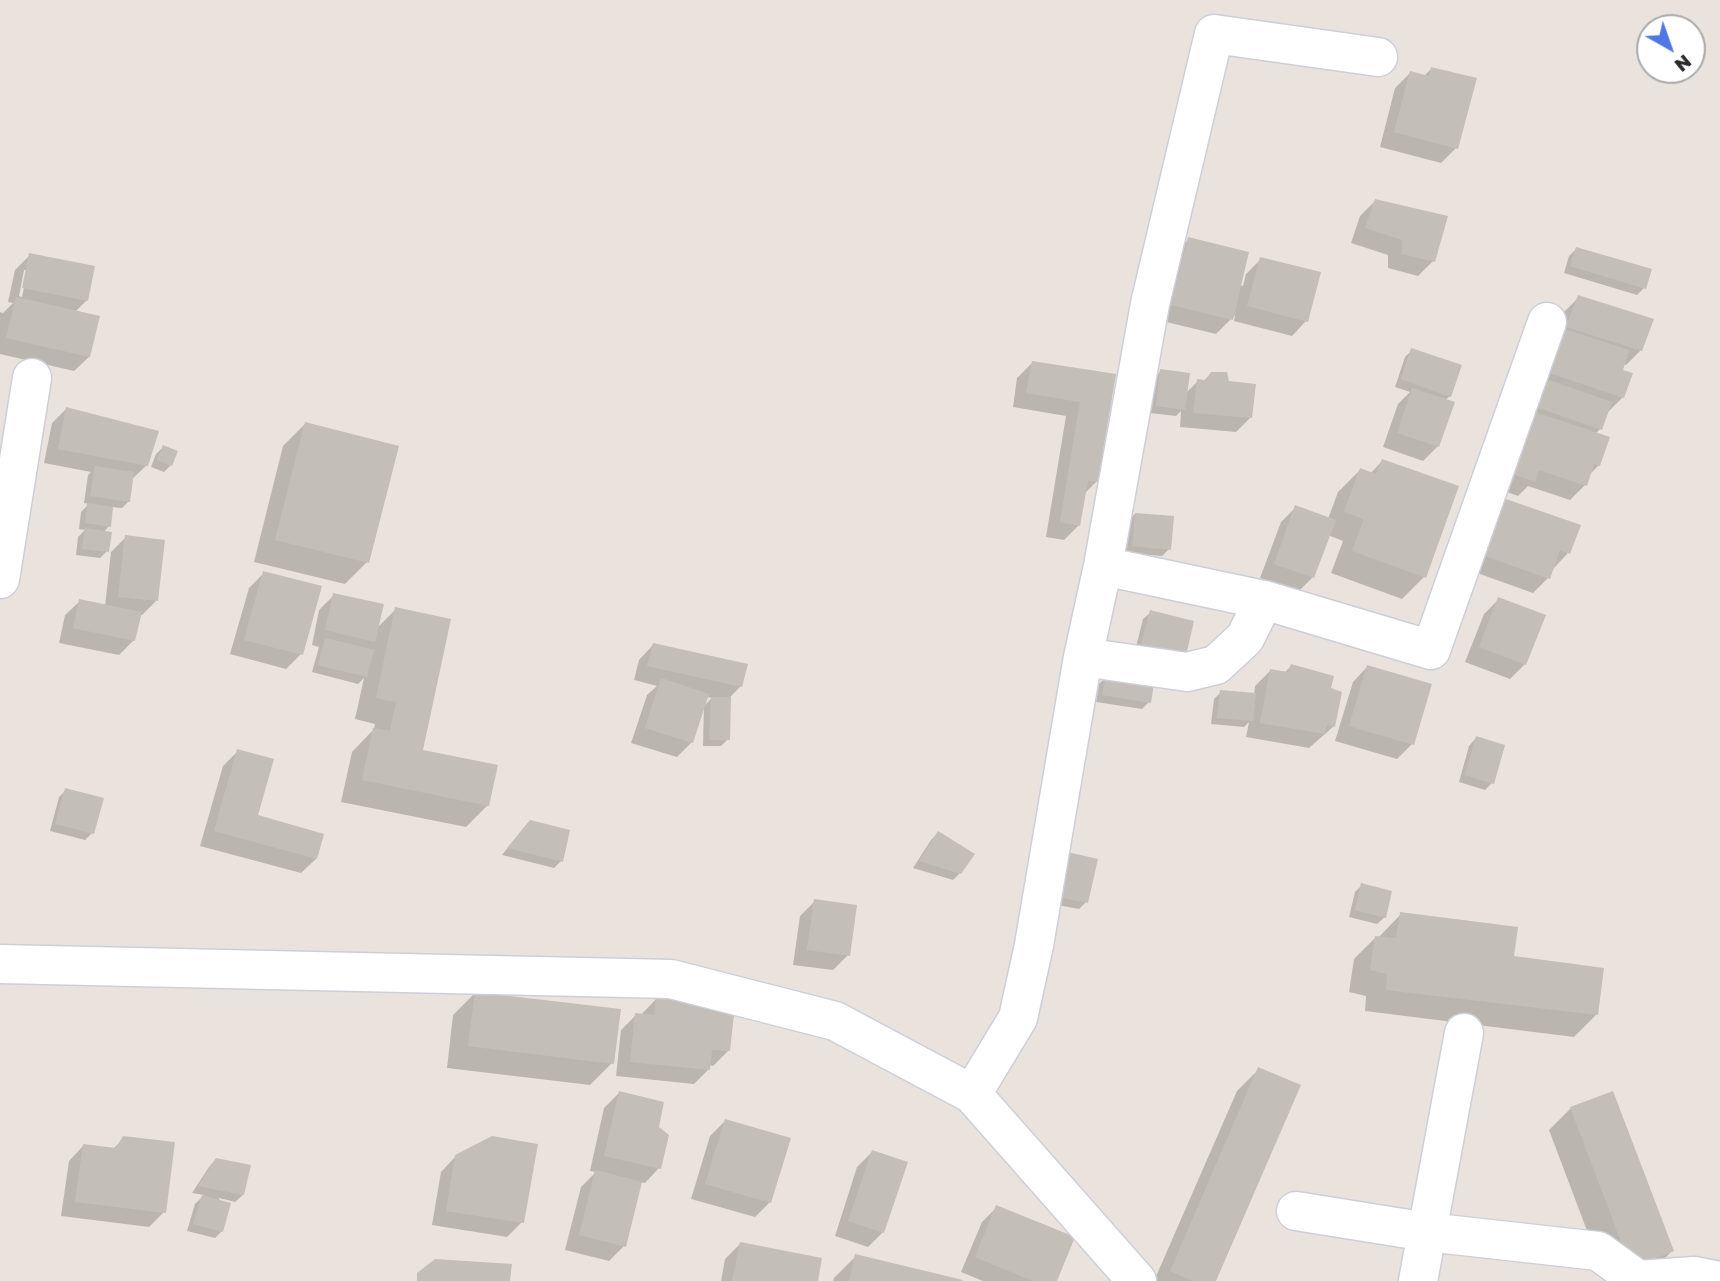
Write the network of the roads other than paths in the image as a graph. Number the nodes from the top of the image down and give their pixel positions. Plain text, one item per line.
1 (1378, 57) dead end
2 (1546, 322) dead end
3 (32, 378) dead end
4 (1103, 566) junction
5 (0, 579) edge
6 (1264, 600) junction
7 (1083, 657) junction
8 (0, 964) edge
9 (1464, 1033) dead end
10 (972, 1094) junction
11 (1296, 1211) dead end
12 (1427, 1232) junction
13 (1137, 1281) edge
14 (1418, 1281) edge
15 (1720, 1281) edge

1 - 4 street
2 - 6 street
3 - 5 street
4 - 6 street
4 - 7 street
6 - 7 street
7 - 10 street
8 - 10 street
9 - 12 street
10 - 13 street
11 - 12 street
12 - 14 street
12 - 15 street

